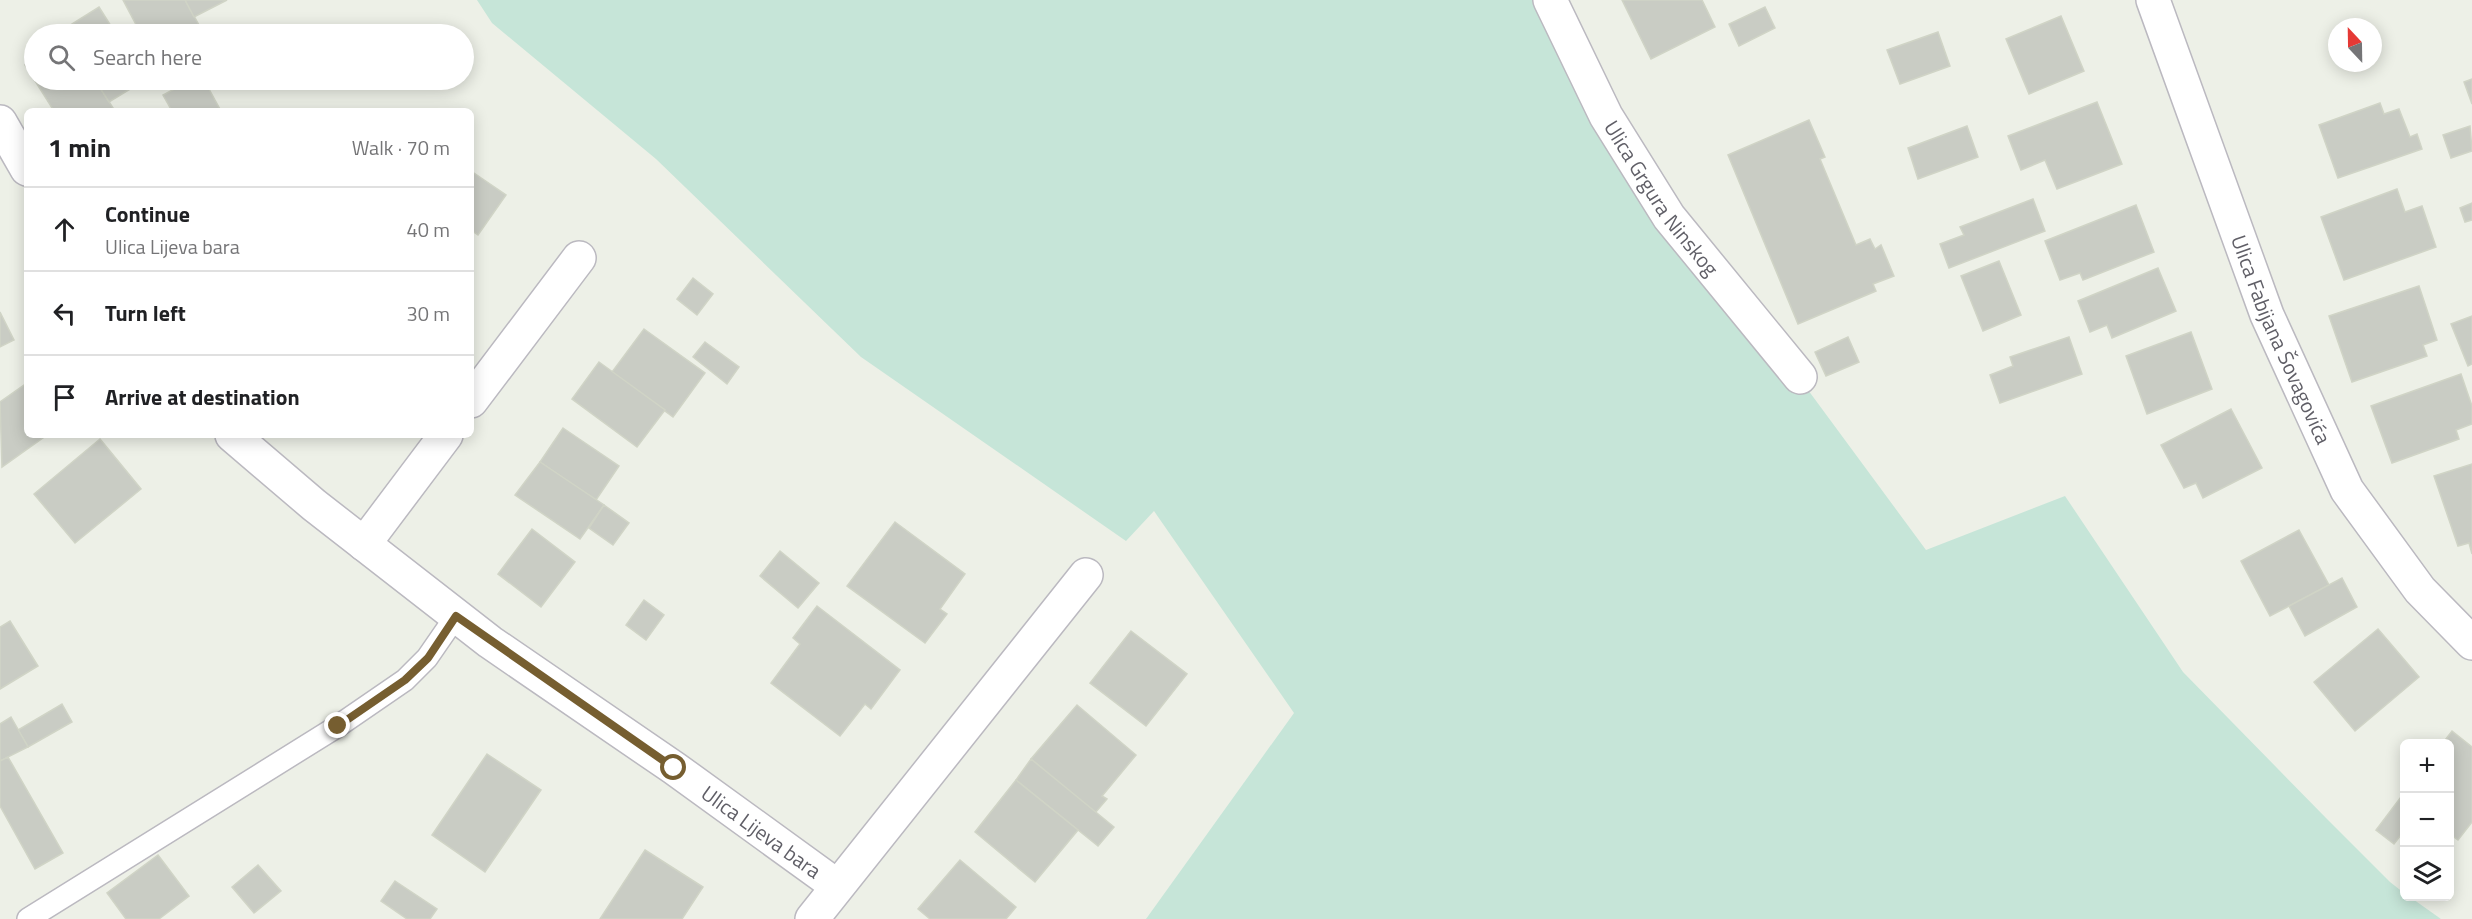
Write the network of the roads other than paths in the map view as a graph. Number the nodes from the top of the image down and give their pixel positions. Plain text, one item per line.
1 (1550, 0) edge
2 (2153, 0) edge
3 (0, 122) edge
4 (24, 164) edge
5 (579, 258) dead end
6 (1800, 377) dead end
7 (474, 397) edge
8 (236, 438) edge
9 (444, 438) edge
10 (364, 544) junction
11 (1086, 575) dead end
12 (456, 616) junction
13 (2472, 643) edge
14 (837, 886) junction
15 (28, 919) edge
16 (812, 919) edge

1 - 6 street, Ulica Grgura Ninskog
2 - 13 street, Ulica Fabijana Šovagovića
3 - 4 street
5 - 7 street
8 - 10 street, Ulica Lijeva bara
9 - 10 street
10 - 12 street, Ulica Lijeva bara
11 - 14 street, Ulica Lijeva bara
12 - 14 street, Ulica Lijeva bara
12 - 15 lane
14 - 16 street, Ulica Lijeva bara

